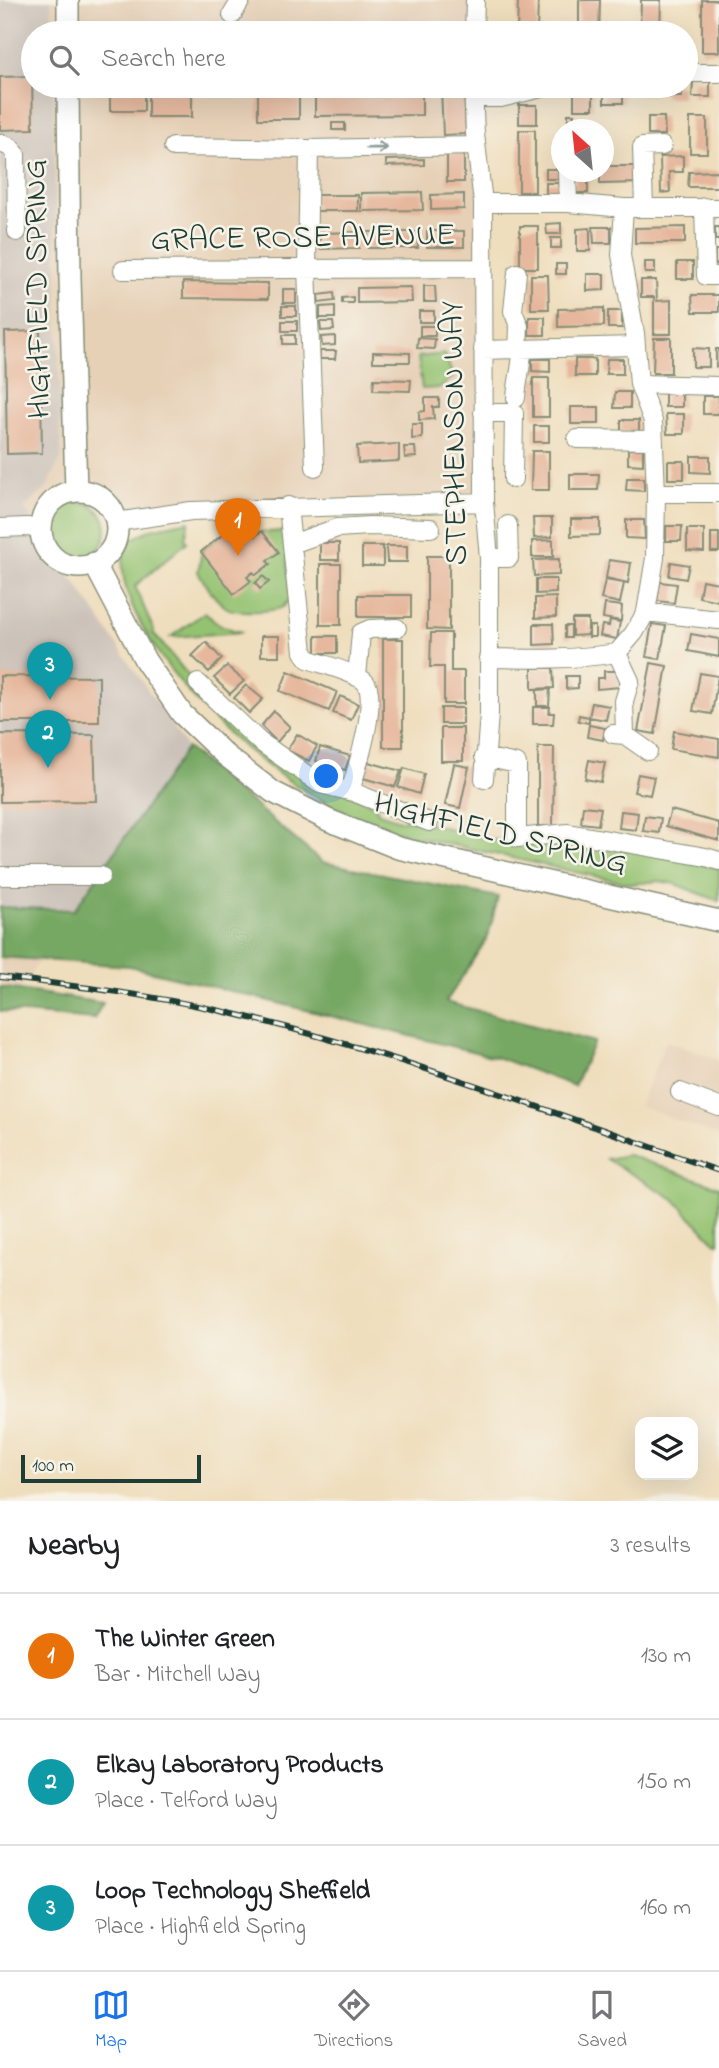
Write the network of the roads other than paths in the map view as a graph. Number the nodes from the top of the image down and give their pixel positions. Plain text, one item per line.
1 (68, 0) edge
2 (475, 0) edge
3 (68, 21) edge
4 (474, 21) edge
5 (698, 73) edge
6 (719, 73) edge
7 (68, 98) edge
8 (473, 98) edge
9 (0, 143) edge
10 (476, 146) junction
11 (662, 146) dead end
12 (173, 147) dead end
13 (309, 149) junction
14 (567, 182) edge
15 (483, 203) junction
16 (568, 203) junction
17 (711, 207) edge
18 (624, 208) junction
19 (644, 208) junction
20 (18, 232) dead end
21 (483, 268) junction
22 (307, 269) junction
23 (123, 270) dead end
24 (517, 273) dead end
25 (719, 276) edge
26 (635, 346) junction
27 (483, 350) junction
28 (520, 350) junction
29 (639, 384) junction
30 (719, 386) edge
31 (516, 398) dead end
32 (483, 413) junction
33 (577, 439) dead end
34 (654, 440) junction
35 (315, 467) dead end
36 (513, 479) dead end
37 (76, 491) junction
38 (656, 493) junction
39 (719, 493) edge
40 (484, 502) junction
41 (288, 506) junction
42 (116, 522) junction
43 (508, 525) dead end
44 (0, 528) edge
45 (431, 528) dead end
46 (41, 530) junction
47 (292, 544) junction
48 (489, 558) junction
49 (94, 563) junction
50 (646, 612) junction
51 (719, 620) edge
52 (397, 628) dead end
53 (617, 653) junction
54 (488, 658) junction
55 (357, 677) junction
56 (198, 683) dead end
57 (648, 751) dead end
58 (484, 757) junction
59 (484, 779) dead end
60 (353, 792) junction
61 (429, 822) dead end
62 (719, 861) edge
63 (0, 876) edge
64 (102, 876) dead end
65 (719, 921) edge
66 (680, 1092) dead end
67 (719, 1107) edge

1 - 3 main road
2 - 4 street
5 - 6 street
7 - 37 main road, HIGHFIELD SPRING
8 - 10 street, STEPHENSON WAY
9 - 20 street
13 -> 10 street
10 - 15 street, STEPHENSON WAY
11 - 19 street
12 - 13 street
13 - 22 street
14 - 16 street
15 - 16 street
15 - 21 street, STEPHENSON WAY
16 - 18 street
17 - 19 street
17 - 25 street
18 - 19 street
18 - 26 street
21 - 22 street, GRACE ROSE AVENUE
21 - 27 street, STEPHENSON WAY
22 - 23 street, GRACE ROSE AVENUE
22 - 35 street
24 - 28 street
26 - 28 street
26 - 29 street
27 - 28 street
27 - 32 street, STEPHENSON WAY
28 - 31 street
29 - 30 street
29 - 34 street
32 - 36 street
32 - 40 street, STEPHENSON WAY
33 - 34 street
34 - 38 street
37 - 42 main road
37 - 46 main road
38 - 39 street
38 - 50 street
40 - 41 street
40 - 48 street, STEPHENSON WAY
41 - 42 street
41 - 47 street
42 - 49 main road
43 - 48 street
44 - 46 street
45 - 47 street
46 - 49 main road
47 - 55 street
48 - 54 street, STEPHENSON WAY
49 - 65 main road, HIGHFIELD SPRING
50 - 51 street
50 - 53 street
52 - 55 street
53 - 54 street
53 - 57 street
54 - 58 street, STEPHENSON WAY
55 - 60 street
56 - 60 street
58 - 59 street, STEPHENSON WAY
58 - 62 street
60 - 61 street
63 - 64 street
66 - 67 street

